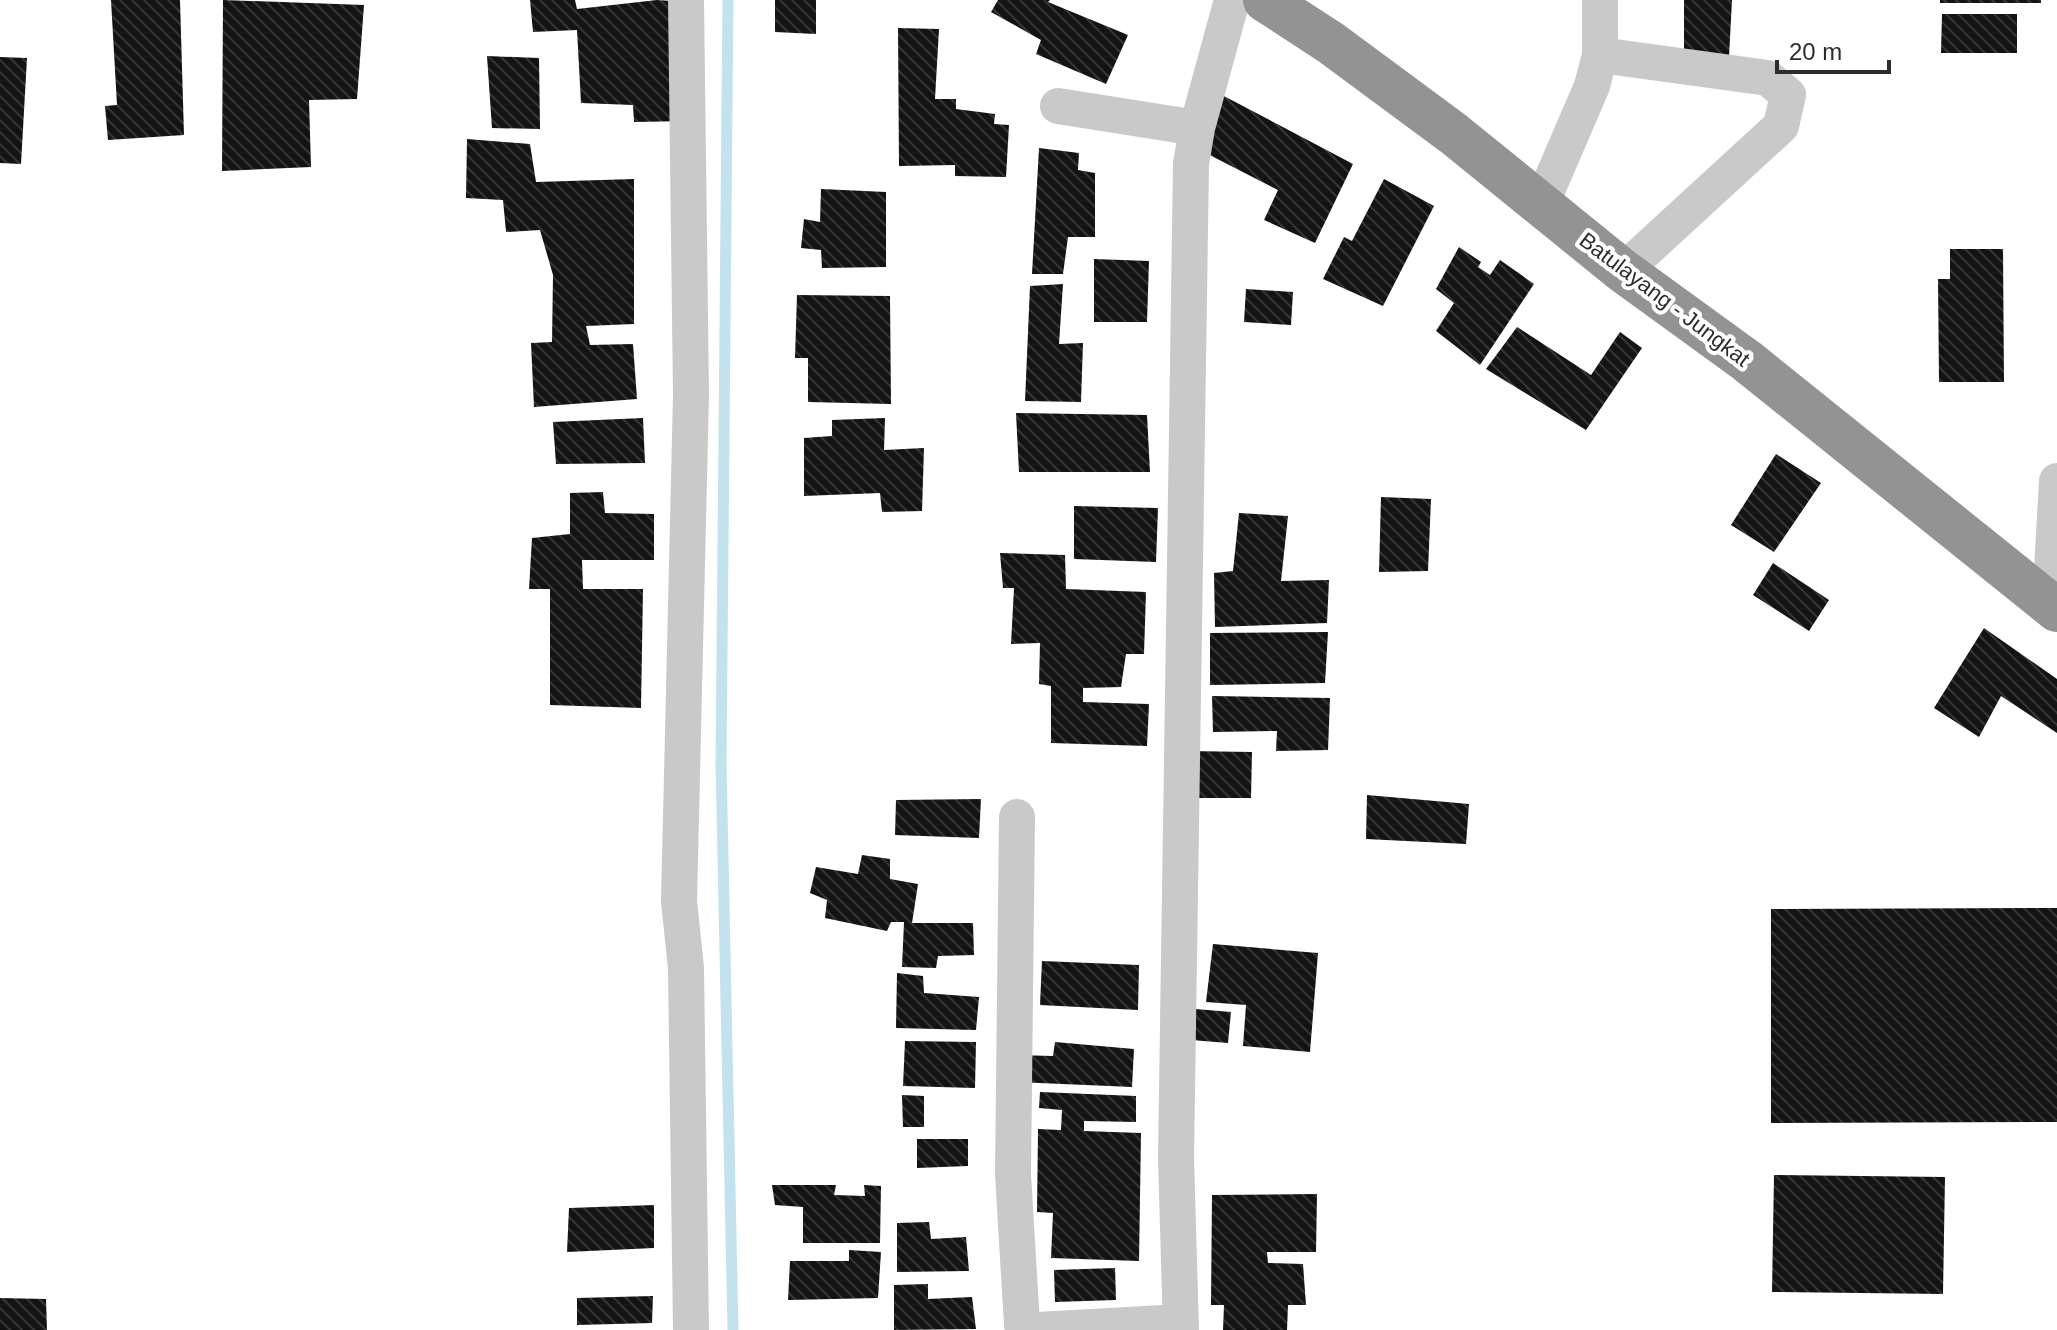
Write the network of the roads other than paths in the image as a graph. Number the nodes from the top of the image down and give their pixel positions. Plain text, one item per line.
1 (686, 0) edge
2 (1232, 0) edge
3 (1265, 0) edge
4 (1600, 0) edge
5 (1600, 55) junction
6 (1058, 106) dead end
7 (1197, 128) junction
8 (1542, 202) junction
9 (1623, 271) junction
10 (2057, 481) edge
11 (2054, 608) edge
12 (1017, 817) dead end
13 (1181, 1326) edge
14 (691, 1330) edge
15 (1031, 1330) edge
16 (1038, 1330) edge

1 - 14 street
2 - 7 street
3 - 8 highway, Batulayang - Jungkat
4 - 5 street
5 - 8 street
5 - 9 street
6 - 7 street
7 - 13 street
8 - 9 highway, Batulayang - Jungkat
9 - 11 highway, Batulayang - Jungkat
10 - 11 street
12 - 15 street
13 - 16 street

